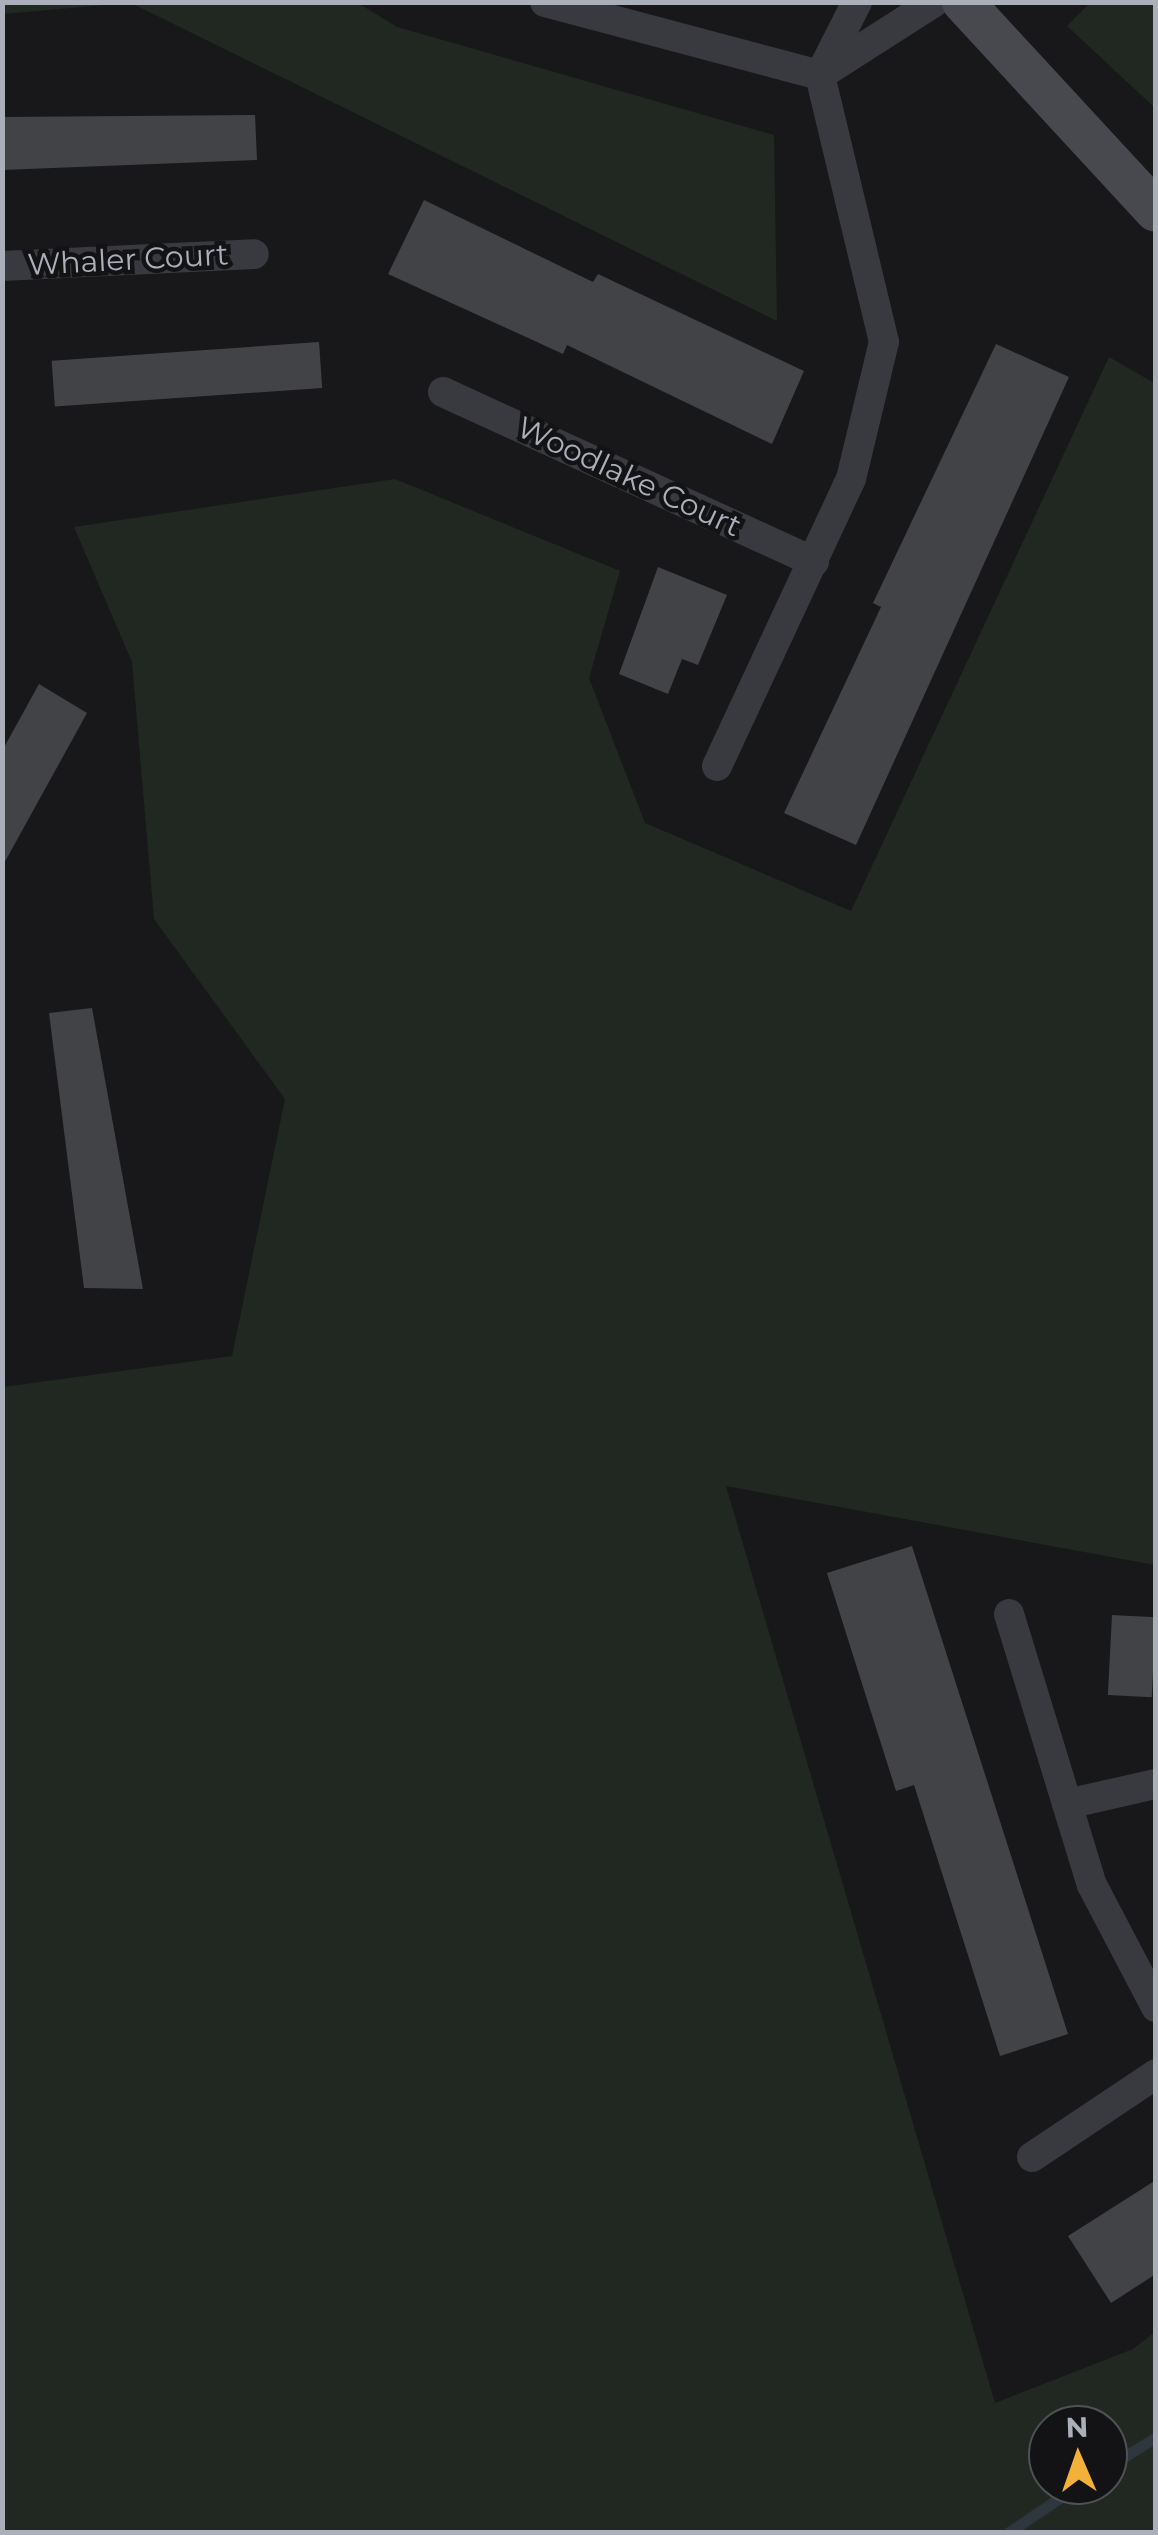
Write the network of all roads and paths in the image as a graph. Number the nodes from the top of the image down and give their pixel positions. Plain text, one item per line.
1 (545, 2) edge
2 (857, 2) edge
3 (934, 2) edge
4 (962, 2) edge
5 (820, 76) junction
6 (1156, 211) edge
7 (254, 254) dead end
8 (2, 266) edge
9 (444, 392) dead end
10 (814, 562) junction
11 (717, 766) dead end
12 (1009, 1614) dead end
13 (1156, 1784) edge
14 (1067, 1804) junction
15 (1156, 2007) edge
16 (1156, 2074) edge
17 (1032, 2157) dead end

1 - 5 street
2 - 5 street
3 - 5 street
4 - 6 street
5 - 10 street
7 - 8 street, Whaler Court
9 - 10 street, Woodlake Court
10 - 11 street
12 - 14 street
13 - 14 street
14 - 15 street
16 - 17 street

